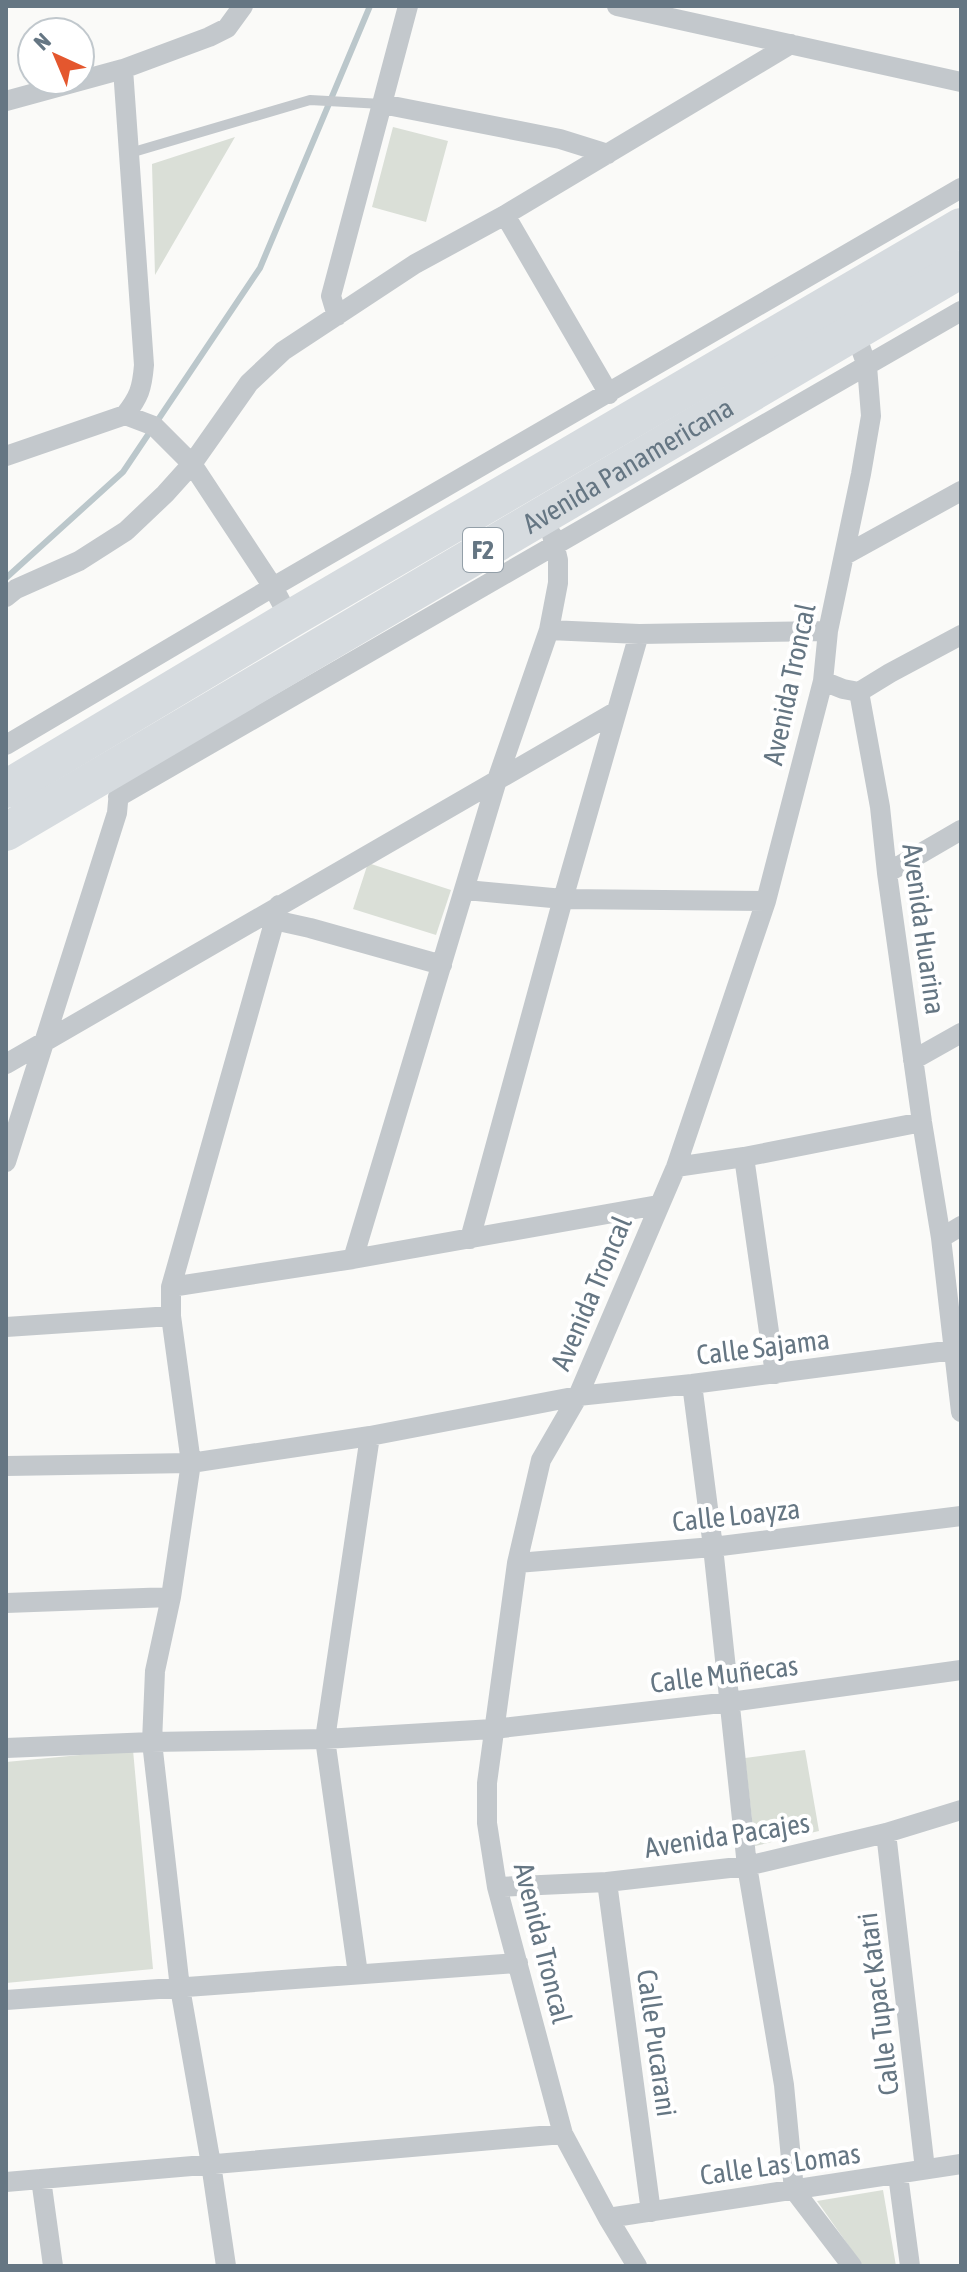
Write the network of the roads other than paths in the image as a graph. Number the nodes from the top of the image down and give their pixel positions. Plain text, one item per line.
1 (243, 6) edge
2 (408, 6) edge
3 (617, 6) edge
4 (690, 14) edge
5 (791, 44) junction
6 (123, 69) junction
7 (961, 82) edge
8 (6, 101) edge
9 (382, 104) junction
10 (130, 153) junction
11 (608, 154) junction
12 (961, 188) edge
13 (505, 215) junction
14 (961, 227) edge
15 (961, 269) edge
16 (961, 311) edge
17 (337, 316) junction
18 (861, 349) junction
19 (609, 394) junction
20 (125, 415) junction
21 (6, 456) edge
22 (192, 464) junction
23 (961, 491) edge
24 (551, 529) junction
25 (845, 555) junction
26 (6, 597) edge
27 (281, 603) junction
28 (549, 630) junction
29 (828, 631) junction
30 (639, 634) junction
31 (961, 635) edge
32 (823, 681) junction
33 (859, 692) junction
34 (617, 711) junction
35 (6, 745) edge
36 (497, 780) junction
37 (114, 785) junction
38 (6, 789) edge
39 (961, 830) edge
40 (6, 832) edge
41 (887, 873) junction
42 (466, 890) junction
43 (563, 899) junction
44 (766, 901) junction
45 (277, 912) junction
46 (442, 965) junction
47 (961, 1033) edge
48 (45, 1039) junction
49 (913, 1060) junction
50 (6, 1064) edge
51 (922, 1122) junction
52 (744, 1157) junction
53 (6, 1162) edge
54 (676, 1167) junction
55 (658, 1205) junction
56 (961, 1226) edge
57 (941, 1238) junction
58 (470, 1239) junction
59 (353, 1259) junction
60 (171, 1287) junction
61 (171, 1316) junction
62 (6, 1327) edge
63 (954, 1350) junction
64 (775, 1374) junction
65 (692, 1384) junction
66 (578, 1396) junction
67 (961, 1412) edge
68 (370, 1436) junction
69 (191, 1463) junction
70 (6, 1466) edge
71 (961, 1516) edge
72 (713, 1547) junction
73 (517, 1563) junction
74 (171, 1597) junction
75 (6, 1603) edge
76 (961, 1670) edge
77 (730, 1702) junction
78 (493, 1729) junction
79 (325, 1739) junction
80 (152, 1742) junction
81 (6, 1748) edge
82 (961, 1810) edge
83 (886, 1833) junction
84 (747, 1866) junction
85 (607, 1882) junction
86 (497, 1887) junction
87 (518, 1963) junction
88 (358, 1974) junction
89 (180, 1988) junction
90 (6, 2000) edge
91 (563, 2134) junction
92 (211, 2164) junction
93 (961, 2164) edge
94 (925, 2169) junction
95 (898, 2175) junction
96 (41, 2179) junction
97 (6, 2182) edge
98 (794, 2190) junction
99 (651, 2212) junction
100 (608, 2218) junction
101 (53, 2266) edge
102 (226, 2266) edge
103 (637, 2266) edge
104 (852, 2266) edge
105 (910, 2266) edge

1 - 6 street
2 - 9 street
3 - 4 street
4 - 5 street
5 - 7 street
5 - 11 street
6 - 8 street
6 - 10 street
9 - 10 lane
9 - 11 street
9 - 17 street
10 - 20 street
11 - 13 street
12 - 19 street, Avenida Panamericana
13 - 17 street
13 - 19 street
14 - 27 highway, Avenida Panamericana / F2
15 - 18 highway, Avenida Panamericana / F2
16 - 18 street
17 - 22 street
18 - 24 highway, Avenida Panamericana / F2
18 - 25 street, Avenida Troncal
19 - 27 street, Avenida Panamericana
20 - 21 street
20 - 22 street
22 - 26 street
22 - 27 street
23 - 25 street
24 - 28 street
24 - 37 highway, Avenida Panamericana / F2
25 - 29 street, Avenida Troncal
27 - 35 street, Avenida Panamericana
27 - 38 highway, Avenida Panamericana / F2
28 - 30 street
28 - 36 street
29 - 30 street
29 - 32 street, Avenida Troncal
30 - 34 street
31 - 33 street
32 - 33 street
32 - 44 street, Avenida Troncal
33 - 41 street, Avenida Huarina
34 - 36 street
34 - 43 street
36 - 42 street
36 - 45 street
37 - 40 highway, Avenida Panamericana / F2
37 - 48 street
39 - 41 street
41 - 49 street, Avenida Huarina
42 - 43 street
42 - 46 street
43 - 44 street
43 - 58 street
44 - 54 street, Avenida Troncal
45 - 46 street
45 - 48 street
45 - 60 street
46 - 59 street
47 - 49 street
48 - 50 street
48 - 53 street
49 - 51 street, Avenida Huarina
51 - 52 street
51 - 57 street, Avenida Huarina
52 - 54 street
52 - 64 street
54 - 55 street, Avenida Troncal
55 - 58 street
55 - 66 street, Avenida Troncal
56 - 57 street
57 - 63 street, Avenida Huarina
58 - 59 street
59 - 60 street
60 - 61 street
61 - 62 street
61 - 69 street
63 - 64 street, Calle Sajama
63 - 67 street, Avenida Huarina
64 - 65 street, Calle Sajama
65 - 66 street, Calle Sajama
65 - 72 street
66 - 68 street, Calle Sajama
66 - 73 street, Avenida Troncal
68 - 69 street, Calle Sajama
68 - 79 street
69 - 70 street, Calle Sajama
69 - 74 street
71 - 72 street, Calle Loayza
72 - 73 street, Calle Loayza
72 - 77 street
73 - 78 street, Avenida Troncal
74 - 75 street
74 - 80 street
76 - 77 street, Calle Muñecas
77 - 78 street, Calle Muñecas
77 - 84 street
78 - 79 street, Calle Muñecas
78 - 86 street, Avenida Troncal
79 - 80 street, Calle Muñecas
79 - 88 street
80 - 81 street, Calle Muñecas
80 - 89 street
82 - 83 street, Avenida Pacajes
83 - 84 street, Avenida Pacajes
83 - 94 street, Calle Tupac Katari
84 - 85 street, Avenida Pacajes
84 - 98 street
85 - 86 street, Avenida Pacajes
85 - 99 street, Calle Pucarani
86 - 87 street, Avenida Troncal
87 - 88 street
87 - 91 street, Avenida Troncal
88 - 89 street
89 - 90 street
89 - 92 street
91 - 92 street
91 - 100 street, Avenida Troncal
92 - 96 street
92 - 102 street
93 - 94 street, Calle Las Lomas
94 - 95 street, Calle Las Lomas
95 - 98 street, Calle Las Lomas
95 - 105 street
96 - 97 street
96 - 101 street
98 - 99 street, Calle Las Lomas
98 - 104 street
99 - 100 street, Calle Las Lomas
100 - 103 street, Avenida Troncal

